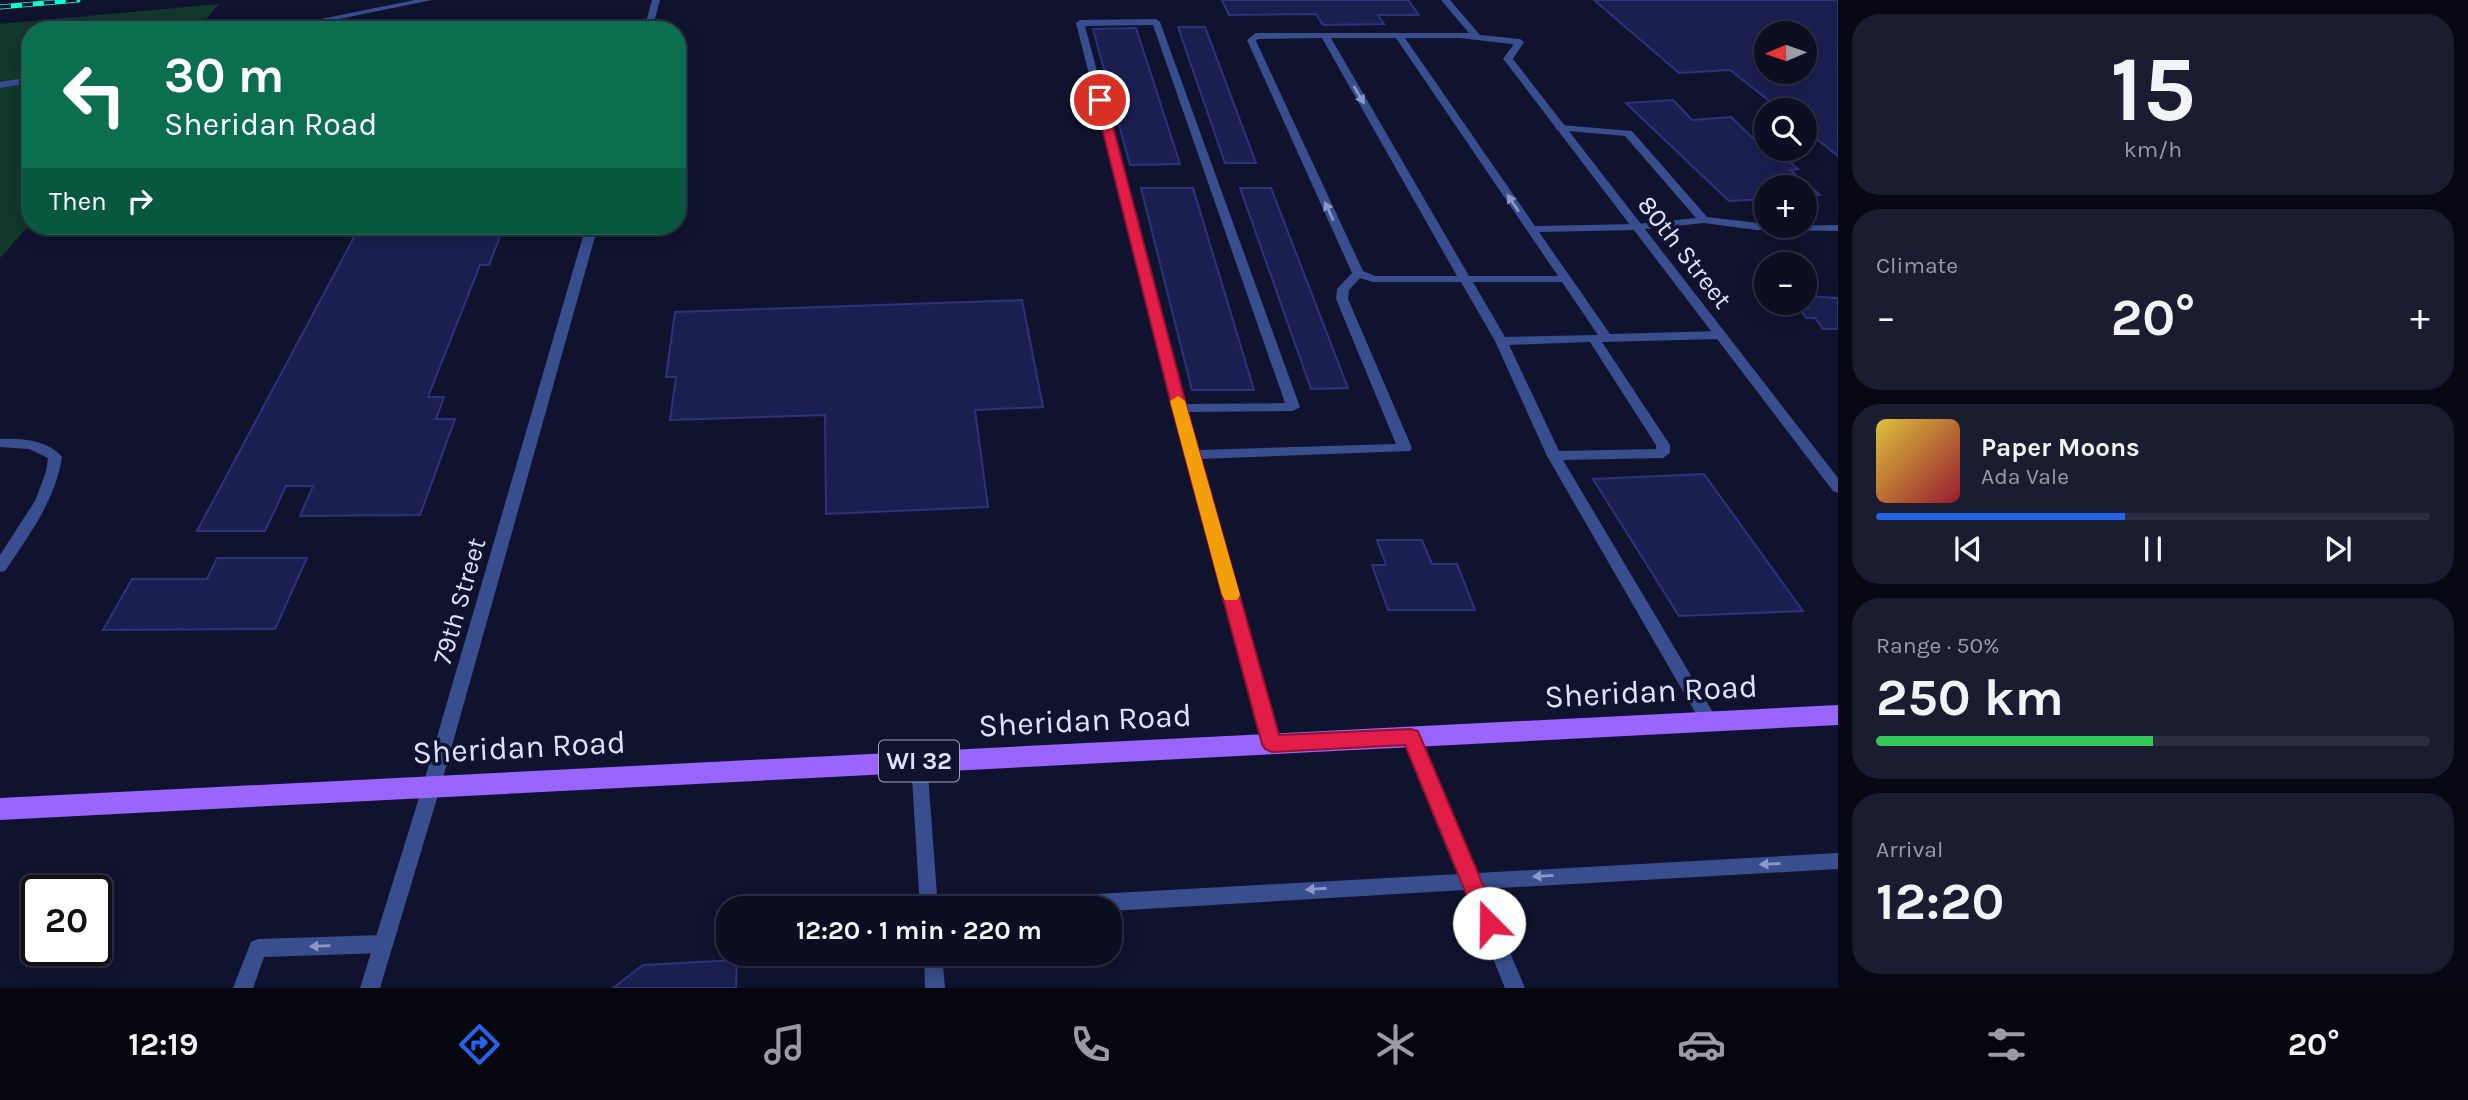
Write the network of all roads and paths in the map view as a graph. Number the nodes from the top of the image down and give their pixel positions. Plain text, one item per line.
1 (428, 0) edge
2 (656, 0) edge
3 (1445, 0) edge
4 (317, 21) edge
5 (650, 21) edge
6 (1325, 36) junction
7 (1399, 36) junction
8 (1478, 37) junction
9 (21, 82) edge
10 (0, 85) edge
11 (1561, 128) junction
12 (1704, 220) junction
13 (1637, 227) junction
14 (1838, 228) edge
15 (1531, 229) junction
16 (589, 235) edge
17 (1358, 274) junction
18 (1464, 279) junction
19 (1565, 279) junction
20 (1720, 335) junction
21 (1600, 339) junction
22 (1501, 341) junction
23 (1180, 408) junction
24 (0, 443) edge
25 (1192, 455) junction
26 (1554, 456) junction
27 (1838, 488) edge
28 (0, 567) edge
29 (1838, 715) edge
30 (1709, 721) junction
31 (1411, 737) junction
32 (1272, 744) junction
33 (919, 761) junction
34 (432, 785) junction
35 (0, 809) edge
36 (1838, 861) edge
37 (1471, 880) junction
38 (928, 896) edge
39 (1122, 901) edge
40 (383, 944) junction
41 (934, 966) edge
42 (243, 988) edge
43 (370, 988) edge
44 (935, 988) edge
45 (1516, 988) edge

1 - 4 street
2 - 5 street
3 - 8 street
6 - 7 street
17 -> 6 street
6 -> 18 street
7 - 8 street
15 -> 7 street
8 - 11 street, 80th Street
9 - 10 street
11 - 12 street
11 - 13 street, 80th Street
12 - 13 street
12 - 14 street
13 - 15 street
13 - 20 street, 80th Street
15 - 19 street
16 - 34 street, 79th Street
17 - 18 street
17 - 25 street
18 - 19 street
18 - 22 street
19 - 21 street
20 - 21 street
20 - 27 street, 80th Street
21 - 22 street
21 - 26 street
22 - 26 street
23 - 23 street
23 - 25 street
24 - 28 street
25 - 32 street
26 - 30 street
29 - 30 main road, Sheridan Road / WI 32
30 - 31 main road, Sheridan Road / WI 32
31 - 32 main road, Sheridan Road / WI 32
31 - 37 street
32 - 33 main road, Sheridan Road / WI 32
33 - 34 main road, Sheridan Road / WI 32
33 - 38 street
34 - 35 main road, Sheridan Road / WI 32
34 - 40 street, 79th Street
36 -> 37 street
37 -> 39 street
37 - 45 street
40 -> 42 street
40 - 43 street, 79th Street
41 - 44 street

